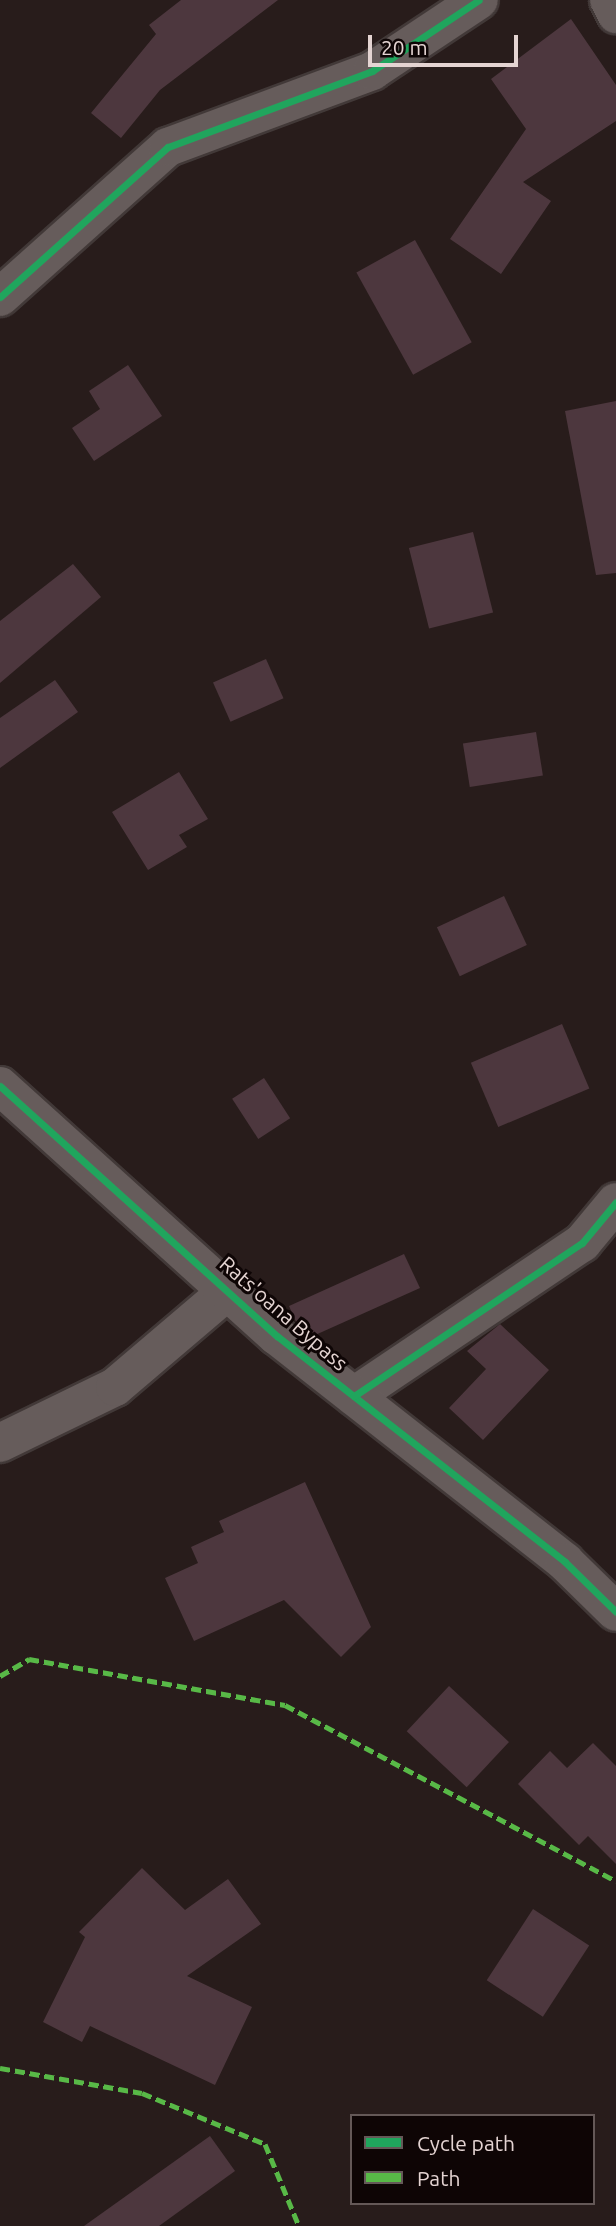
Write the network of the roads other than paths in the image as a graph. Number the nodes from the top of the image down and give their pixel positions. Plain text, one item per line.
1 (479, 0) edge
2 (609, 0) edge
3 (616, 14) edge
4 (0, 297) edge
5 (0, 1086) edge
6 (616, 1202) edge
7 (229, 1290) junction
8 (354, 1396) junction
9 (0, 1443) edge
10 (616, 1612) edge

1 - 4 street
2 - 3 street
5 - 7 street, Rats'oana Bypass
6 - 8 street
7 - 8 street, Rats'oana Bypass
7 - 9 street
8 - 10 street, Rats'oana Bypass

